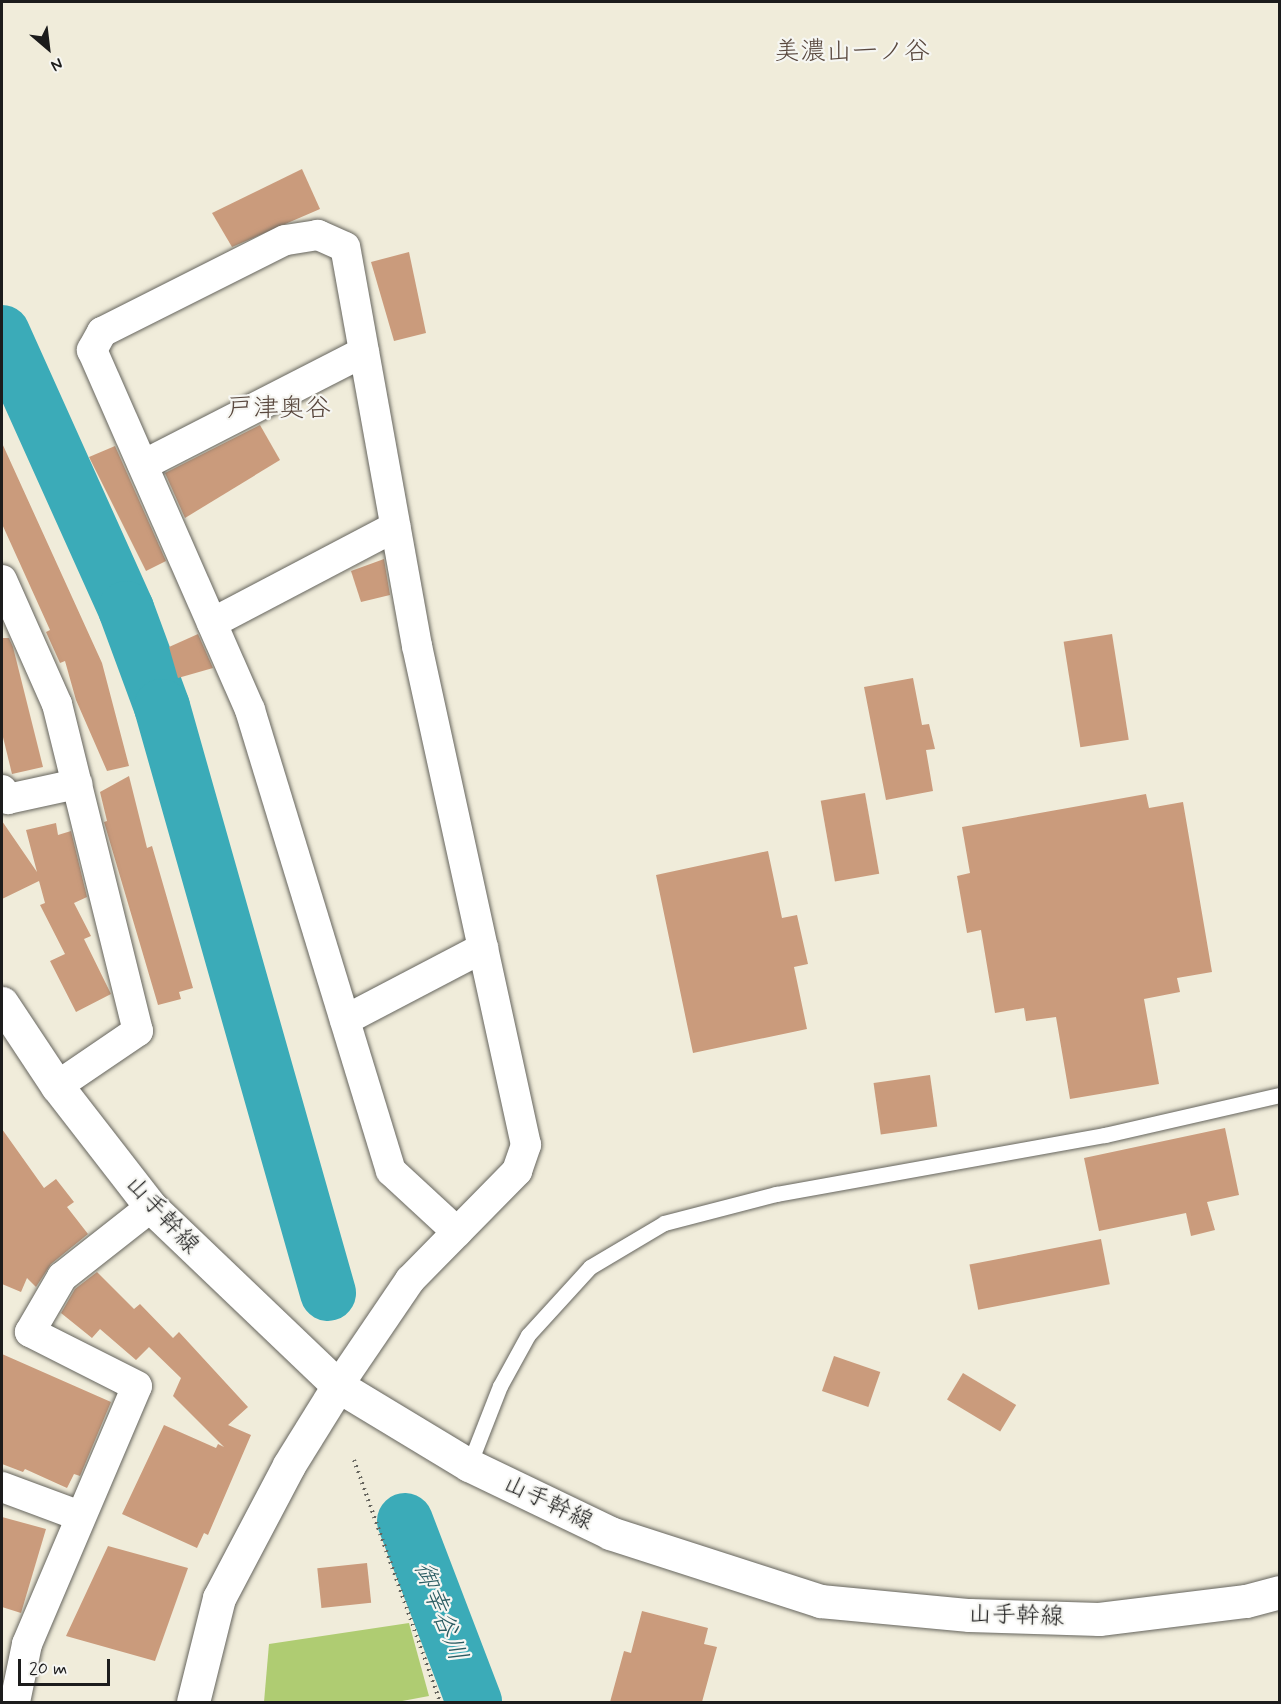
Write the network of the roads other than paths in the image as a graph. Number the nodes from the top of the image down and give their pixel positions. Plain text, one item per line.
1 (364, 352) junction
2 (143, 465) junction
3 (395, 527) junction
4 (2, 580) edge
5 (212, 623) junction
6 (77, 784) junction
7 (2, 790) edge
8 (483, 948) junction
9 (2, 1003) edge
10 (345, 1020) junction
11 (57, 1086) junction
12 (1280, 1095) edge
13 (151, 1207) junction
14 (457, 1232) junction
15 (338, 1386) junction
16 (469, 1465) junction
17 (2, 1487) edge
18 (80, 1516) junction
19 (1280, 1592) edge
20 (14, 1641) edge
21 (15, 1702) edge
22 (193, 1702) edge

1 - 2 street
1 - 2 street
1 - 3 street
2 - 5 street
3 - 5 street
3 - 8 street
4 - 6 street
5 - 10 street
6 - 7 street
6 - 11 street
8 - 10 street
8 - 14 street
9 - 11 main road, 山手幹線
10 - 14 street
11 - 13 main road, 山手幹線
12 - 16 lane
13 - 15 main road, 山手幹線
13 - 18 street
14 - 15 street
15 - 16 main road, 山手幹線
15 - 22 main road
16 - 19 main road, 山手幹線
17 - 18 street
18 - 20 street
20 - 21 street

